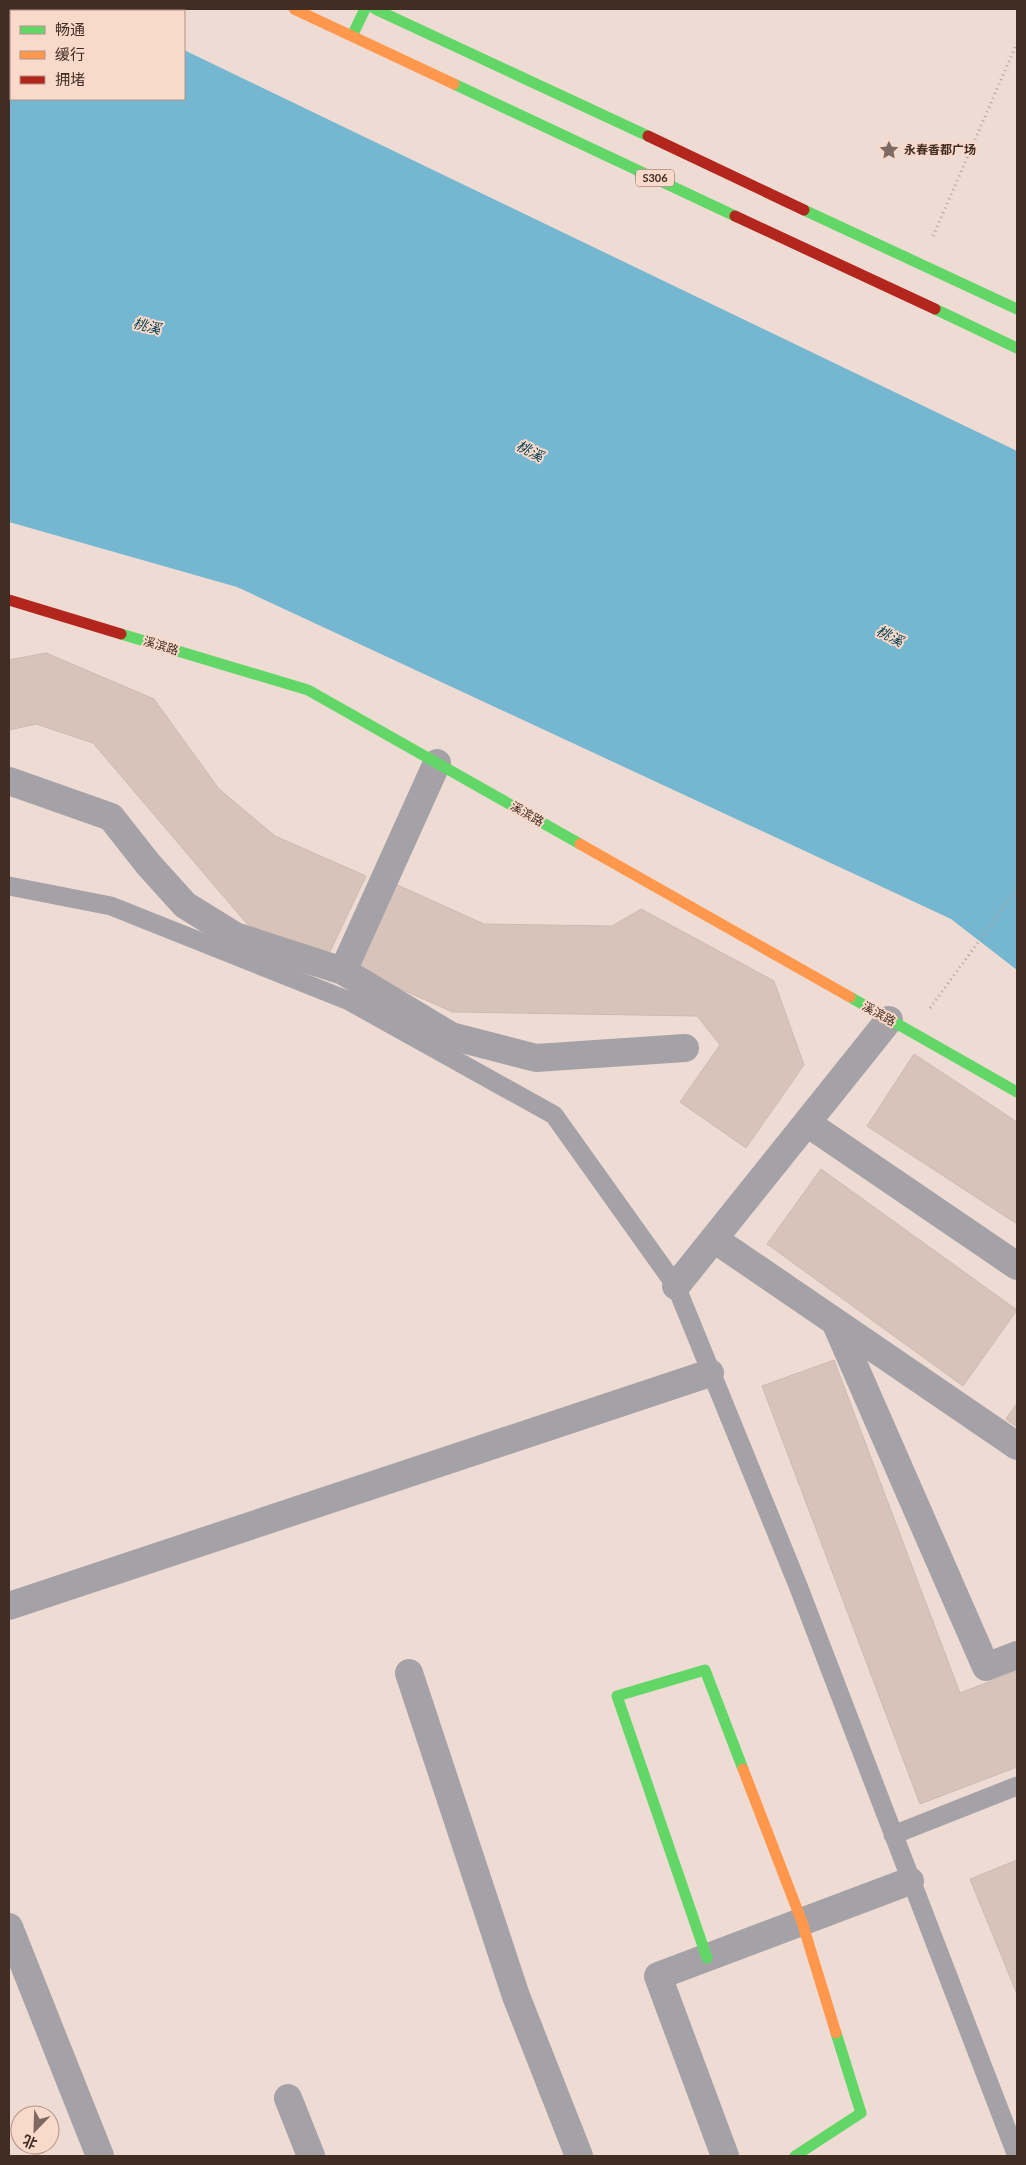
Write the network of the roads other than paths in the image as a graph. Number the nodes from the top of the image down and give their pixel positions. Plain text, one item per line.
1 (294, 9) edge
2 (365, 9) edge
3 (376, 9) edge
4 (352, 36) junction
5 (1017, 309) edge
6 (1017, 348) edge
7 (9, 600) edge
8 (437, 763) junction
9 (9, 781) edge
10 (9, 886) edge
11 (343, 971) junction
12 (901, 1026) junction
13 (686, 1048) dead end
14 (1017, 1092) edge
15 (807, 1123) junction
16 (714, 1239) junction
17 (1017, 1266) edge
18 (676, 1286) junction
19 (836, 1324) junction
20 (710, 1373) junction
21 (1017, 1446) edge
22 (9, 1606) edge
23 (1017, 1655) edge
24 (409, 1673) dead end
25 (1017, 1786) edge
26 (893, 1835) junction
27 (910, 1881) junction
28 (802, 1922) junction
29 (9, 1928) edge
30 (707, 1958) junction
31 (288, 2098) dead end
32 (100, 2156) edge
33 (311, 2156) edge
34 (580, 2156) edge
35 (725, 2156) edge
36 (795, 2156) edge
37 (1017, 2156) edge

1 - 4 main road, S306
2 - 4 main road
3 - 5 main road
4 - 6 main road, S306
7 - 8 main road, 溪滨路
8 - 11 street
8 - 12 main road, 溪滨路
9 - 11 street
10 - 18 lane
11 - 13 street
12 - 14 main road, 溪滨路
12 - 15 street
15 - 16 street
15 - 17 street
16 - 18 street
16 - 19 street
18 - 20 lane
19 - 21 street
19 - 23 street
20 - 22 street
20 - 26 lane
24 - 34 street
25 - 26 lane
26 - 27 lane
27 - 28 street
27 - 37 lane
28 - 30 street
28 - 30 main road
28 - 36 main road
29 - 32 street
30 - 35 street
31 - 33 street

